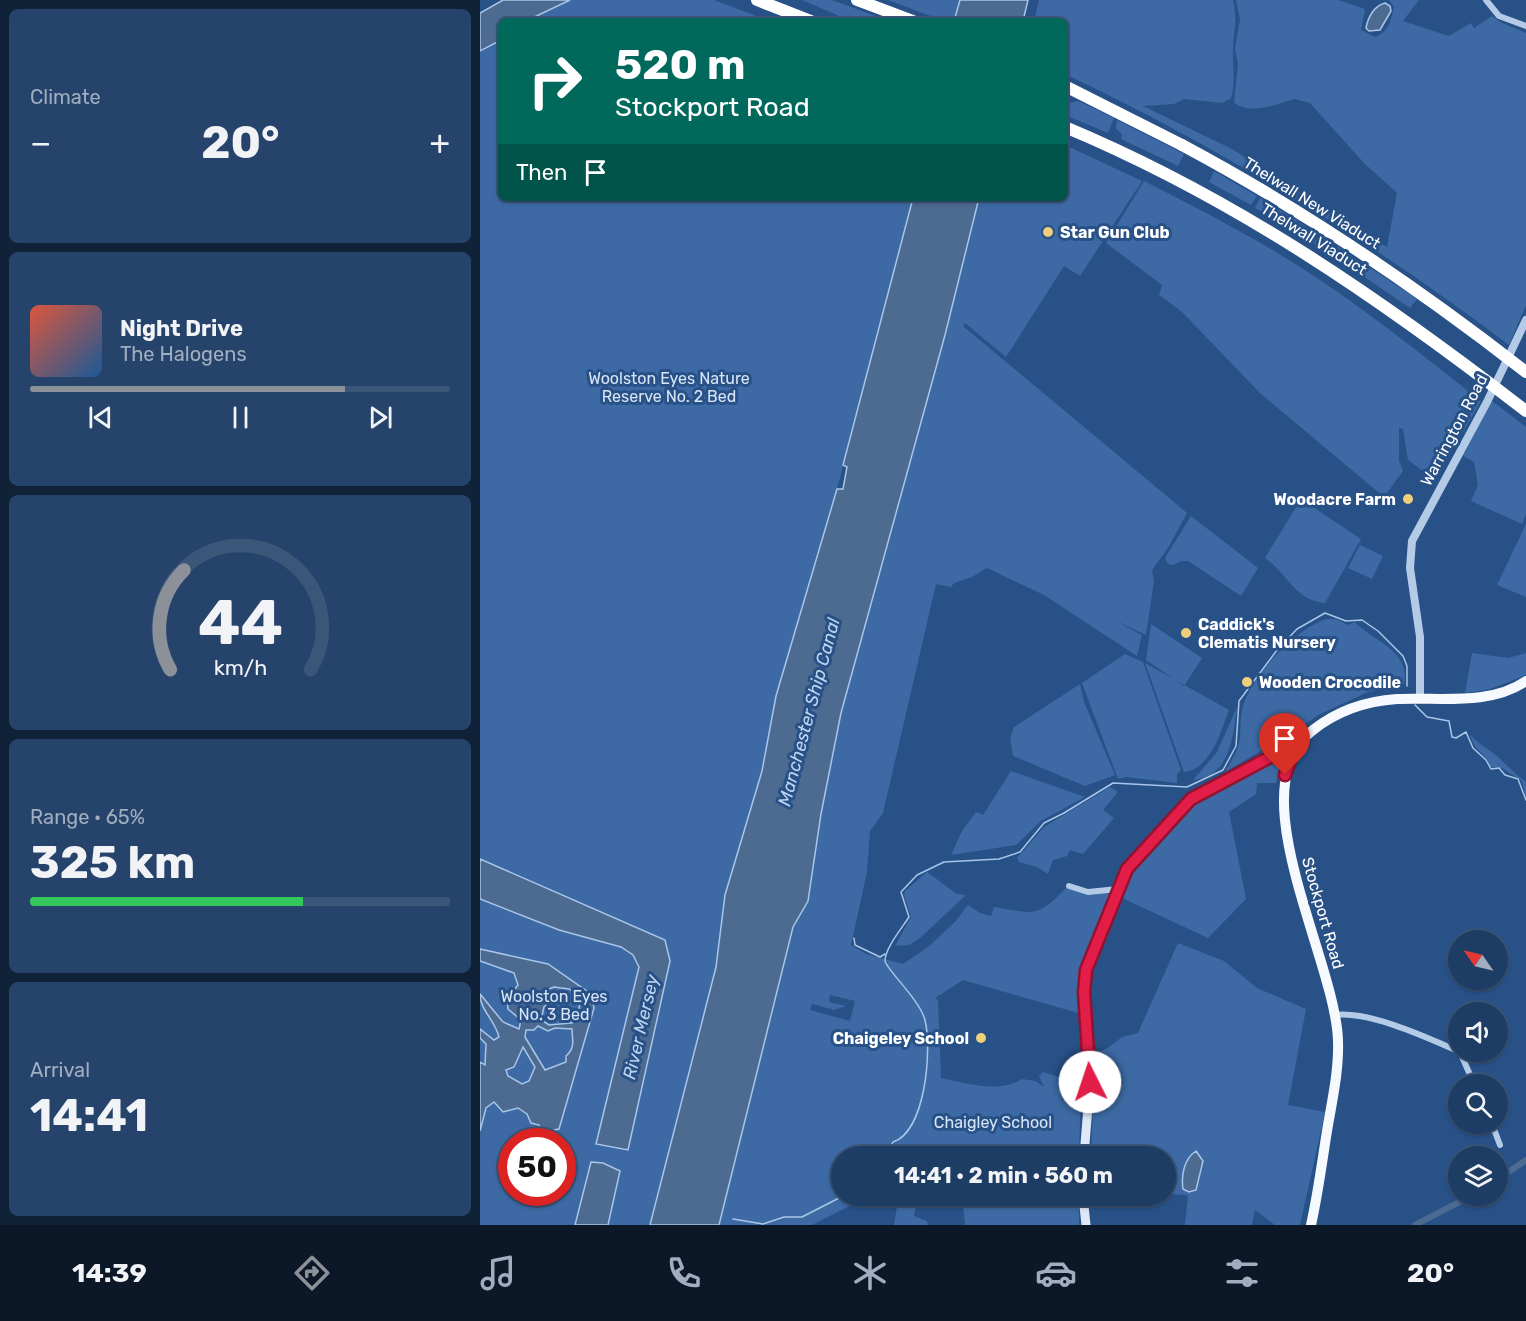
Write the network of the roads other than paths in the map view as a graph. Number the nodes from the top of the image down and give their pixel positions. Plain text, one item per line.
1 (757, 0) edge
2 (857, 0) edge
3 (1486, 0) edge
4 (803, 18) edge
5 (905, 18) edge
6 (1526, 26) edge
7 (1068, 88) edge
8 (1068, 128) edge
9 (1526, 320) edge
10 (1526, 372) edge
11 (1526, 411) edge
12 (1526, 681) edge
13 (1420, 699) junction
14 (1294, 749) junction
15 (1270, 755) junction
16 (1288, 761) junction
17 (1070, 886) dead end
18 (1118, 889) junction
19 (1335, 1015) junction
20 (1448, 1046) edge
21 (1496, 1134) edge
22 (1500, 1145) dead end
23 (1085, 1146) edge
24 (1084, 1206) edge
25 (1086, 1225) edge
26 (1311, 1225) edge

1 - 4 highway
2 - 5 highway
3 - 6 street
7 - 10 highway, Thelwall New Viaduct, bridge
8 - 11 highway, Thelwall Viaduct, bridge
9 - 13 street, Warrington Road
12 - 13 main road, Stockport Road
13 - 14 main road, Stockport Road
14 - 15 main road
14 - 16 main road, Stockport Road
15 - 16 main road
15 - 18 main road
16 - 19 main road, Stockport Road
17 - 18 street
18 - 23 main road
19 - 20 street
19 - 26 main road, Stockport Road
21 - 22 street
24 - 25 main road

